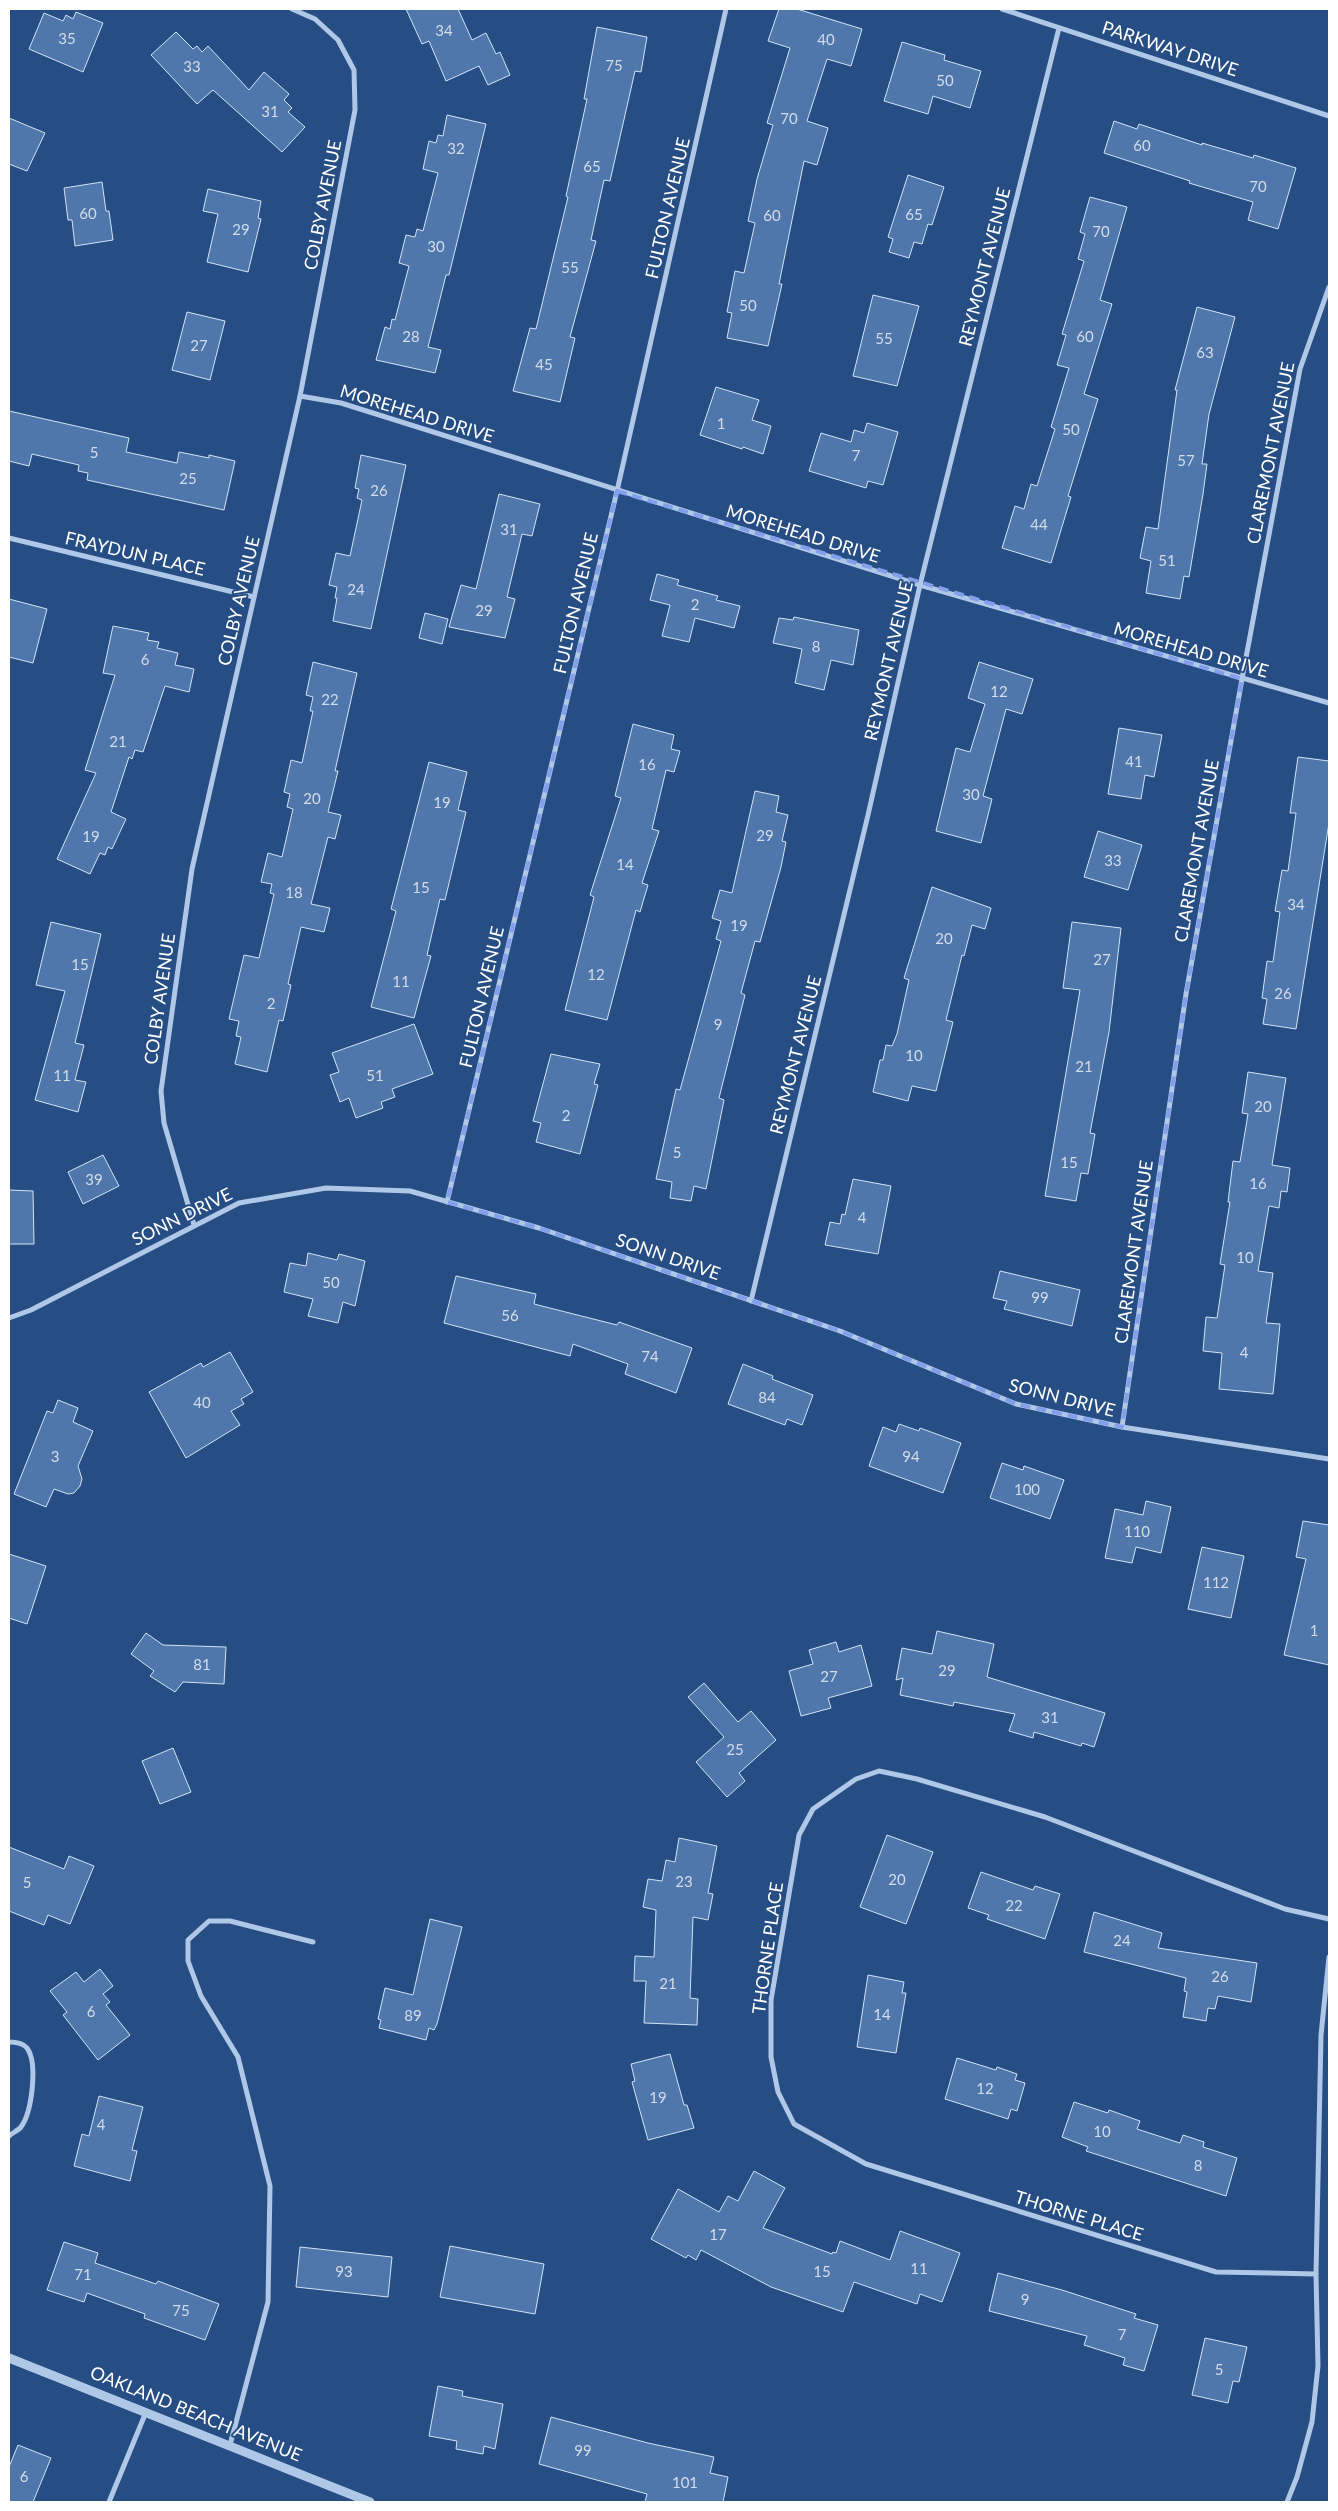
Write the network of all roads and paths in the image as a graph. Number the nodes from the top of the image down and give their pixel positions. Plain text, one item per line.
1 (292, 9) edge
2 (726, 9) edge
3 (1002, 9) edge
4 (1059, 28) junction
5 (1329, 116) edge
6 (1329, 287) edge
7 (300, 396) junction
8 (617, 491) junction
9 (9, 538) edge
10 (920, 585) junction
11 (254, 597) junction
12 (1242, 679) junction
13 (1329, 703) edge
14 (447, 1202) junction
15 (194, 1225) junction
16 (751, 1300) junction
17 (9, 1318) edge
18 (1122, 1427) junction
19 (1329, 1459) edge
20 (1329, 1919) edge
21 (313, 1942) dead end
22 (1329, 1957) edge
23 (9, 2042) edge
24 (9, 2136) edge
25 (1316, 2274) junction
26 (9, 2358) edge
27 (146, 2411) junction
28 (230, 2445) junction
29 (109, 2502) edge
30 (370, 2502) edge
31 (1287, 2502) edge

1 - 7 street, COLBY AVENUE
2 - 8 street, FULTON AVENUE
3 - 4 street, PARKWAY DRIVE
4 - 5 street, PARKWAY DRIVE
4 - 10 street, REYMONT AVENUE
6 - 12 street, CLAREMONT AVENUE
7 - 8 street, MOREHEAD DRIVE
7 - 11 street, COLBY AVENUE
8 - 10 street, MOREHEAD DRIVE
8 - 14 street, FULTON AVENUE
9 - 11 street, FRAYDUN PLACE
10 - 12 street, MOREHEAD DRIVE
10 - 16 street, REYMONT AVENUE
11 - 15 street, COLBY AVENUE
12 - 13 street, MOREHEAD DRIVE
12 - 18 street, CLAREMONT AVENUE
14 - 15 street, SONN DRIVE
14 - 16 street, SONN DRIVE
15 - 17 street, SONN DRIVE
16 - 18 street, SONN DRIVE
18 - 19 street, SONN DRIVE
20 - 25 street, THORNE PLACE
21 - 28 street
22 - 25 street
23 - 24 street
25 - 31 street
26 - 27 street, OAKLAND BEACH AVENUE
27 - 28 street, OAKLAND BEACH AVENUE
27 - 29 street
28 - 30 street, OAKLAND BEACH AVENUE

